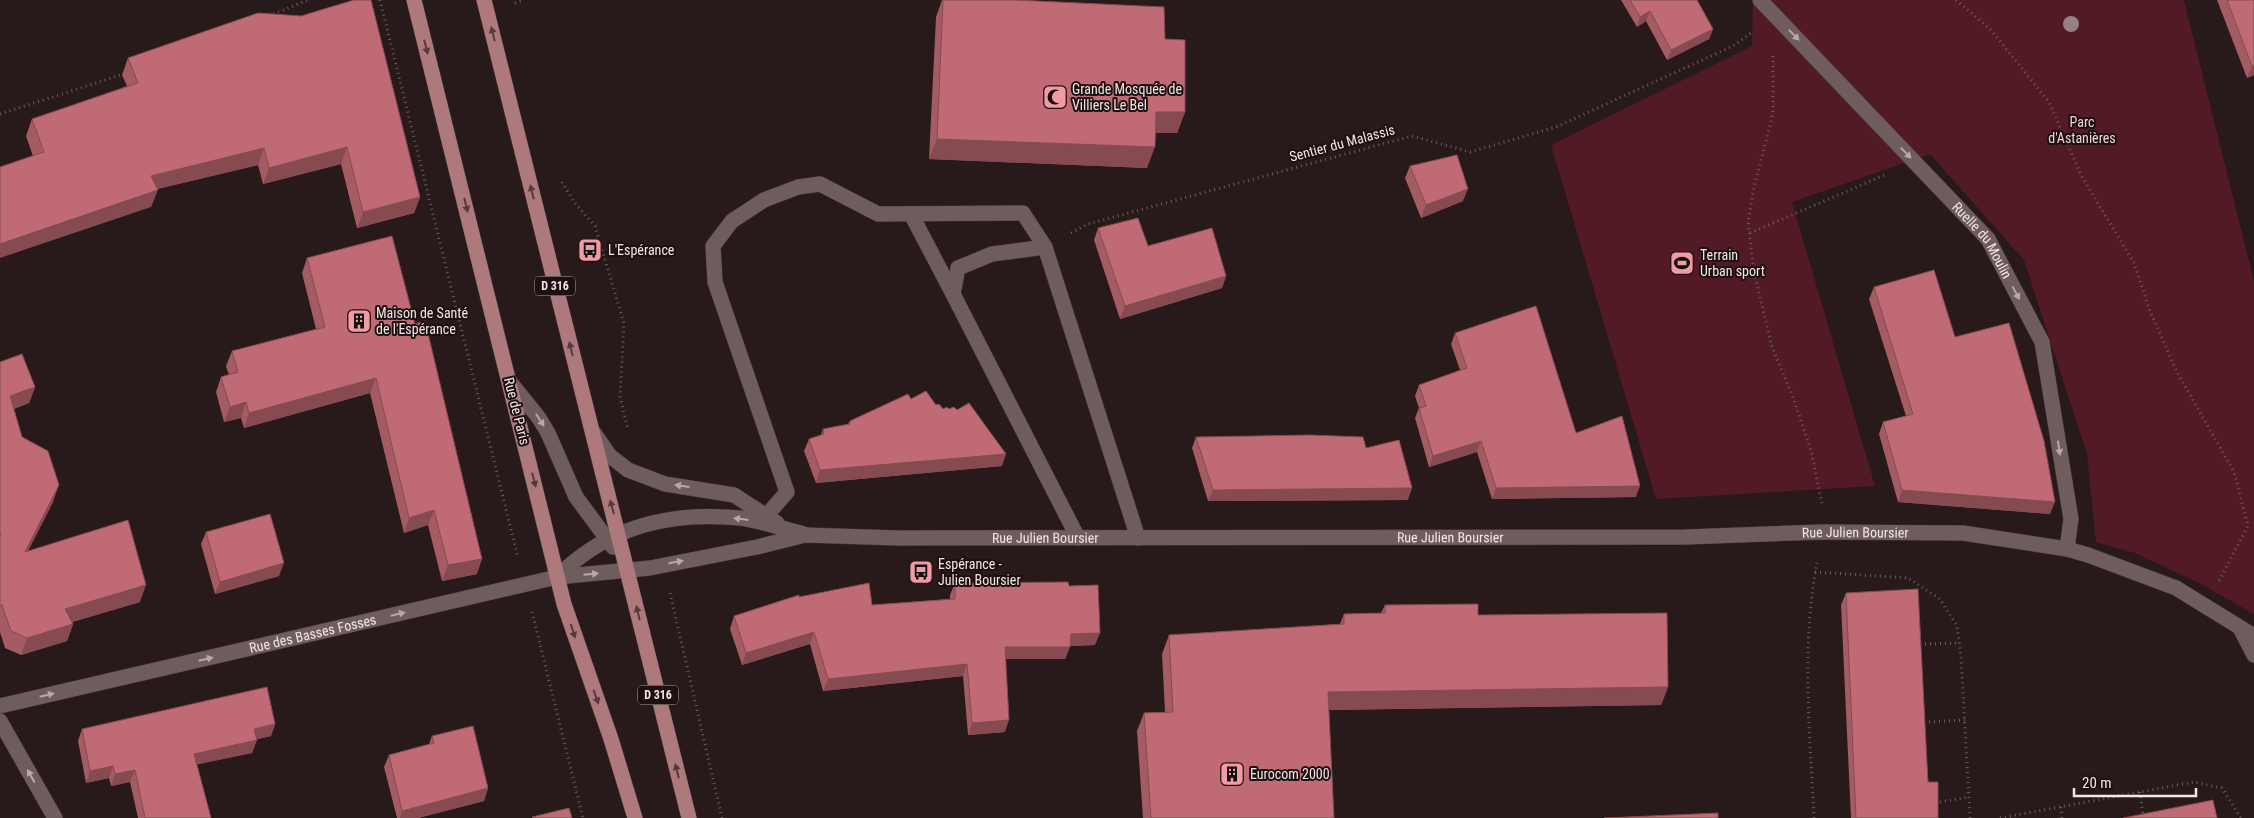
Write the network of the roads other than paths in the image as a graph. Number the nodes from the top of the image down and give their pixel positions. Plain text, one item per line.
1 (414, 0) edge
2 (484, 0) edge
3 (1760, 0) edge
4 (911, 214) junction
5 (1045, 247) junction
6 (953, 294) junction
7 (510, 382) junction
8 (592, 430) junction
9 (766, 516) junction
10 (789, 530) junction
11 (805, 535) junction
12 (612, 538) junction
13 (1078, 538) junction
14 (1138, 538) junction
15 (2067, 549) junction
16 (627, 563) junction
17 (557, 577) junction
18 (2240, 626) junction
19 (2254, 636) edge
20 (2254, 655) edge
21 (0, 706) edge
22 (0, 721) edge
23 (54, 818) edge
24 (634, 818) edge
25 (689, 818) edge

1 -> 7 main road, Rue de Paris
8 -> 2 main road, D 316
3 -> 15 street, Ruelle du Moulin
4 - 5 street
4 - 6 street
4 - 9 street
5 - 6 street
5 - 14 street
6 - 13 street
7 -> 12 street
7 -> 17 main road, Rue de Paris
9 -> 8 street
12 -> 8 main road, D 316
9 - 10 street
10 - 11 street
10 -> 12 street
11 - 13 street, Rue Julien Boursier
16 -> 11 street, Rue Julien Boursier
12 - 16 main road, D 316
12 - 17 street
13 - 14 street, Rue Julien Boursier
14 - 15 street, Rue Julien Boursier
15 - 18 street, Rue Julien Boursier
17 -> 16 street, Rue des Basses Fosses
25 -> 16 main road, D 316
21 -> 17 street, Rue des Basses Fosses
17 -> 24 main road, Rue de Paris
18 - 19 street, Rue Julien Boursier
18 - 20 street
23 -> 22 street

